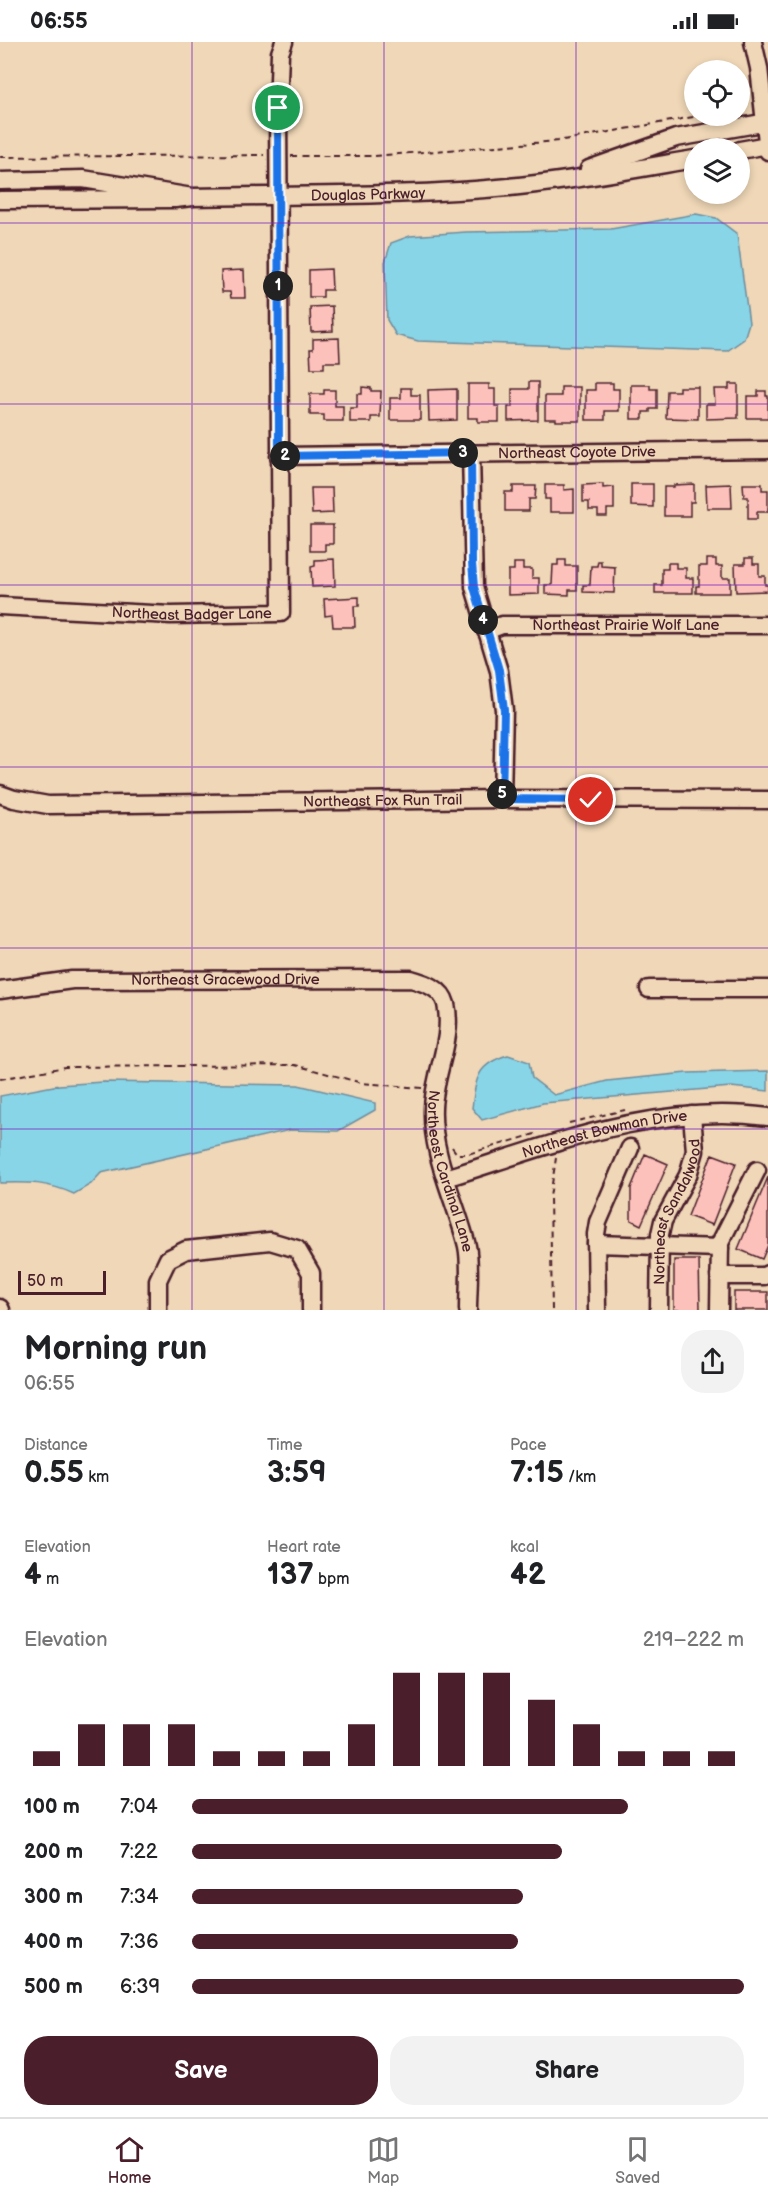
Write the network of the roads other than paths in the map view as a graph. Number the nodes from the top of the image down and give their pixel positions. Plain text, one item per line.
1 (284, 42) edge
2 (753, 42) edge
3 (767, 122) edge
4 (768, 145) edge
5 (750, 148) edge
6 (768, 151) edge
7 (684, 161) edge
8 (0, 181) edge
9 (542, 183) junction
10 (278, 196) junction
11 (192, 197) junction
12 (0, 200) edge
13 (768, 450) edge
14 (471, 453) junction
15 (279, 456) junction
16 (0, 606) edge
17 (768, 625) edge
18 (486, 631) junction
19 (0, 794) edge
20 (502, 799) junction
21 (768, 800) edge
22 (649, 989) dead end
23 (768, 989) edge
24 (0, 990) edge
25 (446, 1001) joint
26 (692, 1115) junction
27 (768, 1117) edge
28 (630, 1148) dead end
29 (757, 1170) dead end
30 (446, 1178) junction
31 (596, 1244) junction
32 (660, 1246) junction
33 (720, 1248) junction
34 (768, 1274) edge
35 (719, 1276) junction
36 (158, 1310) edge
37 (311, 1310) edge
38 (468, 1310) edge
39 (597, 1310) edge
40 (659, 1310) edge
41 (719, 1310) edge

1 - 10 street, Northeast Badger Lane
2 - 3 street
3 - 4 street
3 - 9 street, Douglas Parkway
4 - 5 street
4 - 6 street
7 - 9 street, Douglas Parkway
8 - 11 street, Douglas Parkway
9 - 10 street, Douglas Parkway
10 - 11 street, Douglas Parkway
10 - 15 street, Northeast Badger Lane
11 - 12 street, Douglas Parkway
13 - 14 street, Northeast Coyote Drive
14 - 15 street, Northeast Coyote Drive
14 - 18 street
15 - 16 street, Northeast Badger Lane
17 - 18 street, Northeast Prairie Wolf Lane
18 - 20 street
19 - 20 street, Northeast Fox Run Trail
20 - 21 street, Northeast Fox Run Trail
22 - 23 street
24 - 25 street, Northeast Gracewood Drive
25 - 30 street, Northeast Cardinal Lane
26 - 27 street, Northeast Bowman Drive
26 - 30 street, Northeast Bowman Drive
26 - 32 street, Northeast Sandalwood
28 - 31 street
29 - 33 street
30 - 38 street, Northeast Cardinal Lane
31 - 32 street
31 - 39 street
32 - 33 street
32 - 40 street, Northeast Sandalwood
33 - 35 street
34 - 35 street
35 - 41 street
36 - 37 street

